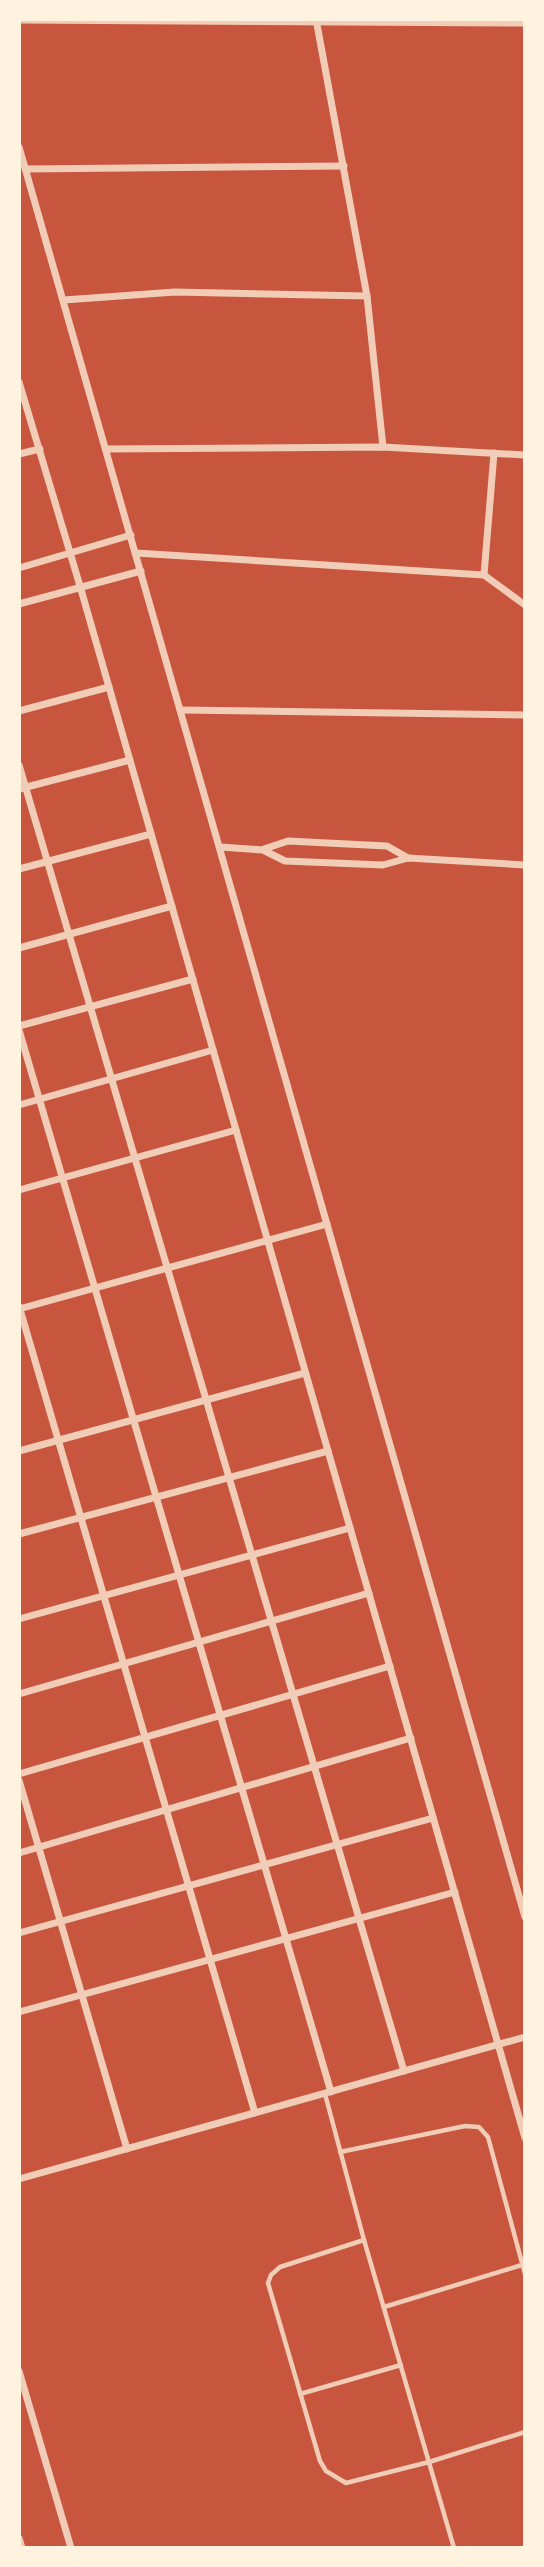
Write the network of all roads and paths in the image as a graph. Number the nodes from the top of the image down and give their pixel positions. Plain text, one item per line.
1 (19, 20) edge
2 (317, 20) edge
3 (525, 23) edge
4 (19, 147) edge
5 (344, 166) junction
6 (26, 169) junction
7 (367, 296) junction
8 (64, 300) junction
9 (19, 382) edge
10 (383, 447) junction
11 (40, 449) junction
12 (106, 449) junction
13 (494, 453) junction
14 (19, 454) edge
15 (525, 454) edge
16 (131, 535) junction
17 (70, 552) junction
18 (136, 553) junction
19 (19, 568) edge
20 (141, 571) junction
21 (484, 575) junction
22 (80, 586) junction
23 (19, 604) edge
24 (525, 605) edge
25 (109, 687) junction
26 (181, 710) junction
27 (19, 711) edge
28 (525, 715) edge
29 (130, 760) junction
30 (19, 765) edge
31 (23, 788) edge
32 (151, 834) junction
33 (220, 847) junction
34 (263, 850) junction
35 (408, 858) junction
36 (48, 862) junction
37 (525, 865) edge
38 (19, 869) edge
39 (172, 906) junction
40 (69, 934) junction
41 (19, 948) edge
42 (192, 979) junction
43 (90, 1006) junction
44 (19, 1028) edge
45 (213, 1050) junction
46 (112, 1079) junction
47 (40, 1099) junction
48 (19, 1105) edge
49 (236, 1130) junction
50 (135, 1158) junction
51 (63, 1178) junction
52 (19, 1190) edge
53 (327, 1224) junction
54 (268, 1240) junction
55 (167, 1268) junction
56 (95, 1288) junction
57 (19, 1308) edge
58 (306, 1373) junction
59 (206, 1400) junction
60 (134, 1420) junction
61 (58, 1441) junction
62 (19, 1451) edge
63 (328, 1451) junction
64 (229, 1477) junction
65 (156, 1497) junction
66 (81, 1518) junction
67 (350, 1528) junction
68 (19, 1534) edge
69 (252, 1555) junction
70 (179, 1575) junction
71 (369, 1593) junction
72 (104, 1596) junction
73 (19, 1619) edge
74 (271, 1621) junction
75 (199, 1642) junction
76 (124, 1664) junction
77 (390, 1666) junction
78 (19, 1694) edge
79 (293, 1694) junction
80 (221, 1716) junction
81 (146, 1738) junction
82 (411, 1738) junction
83 (314, 1767) junction
84 (19, 1774) edge
85 (19, 1780) edge
86 (242, 1788) junction
87 (167, 1810) junction
88 (433, 1818) junction
89 (337, 1845) junction
90 (39, 1848) junction
91 (19, 1853) edge
92 (265, 1865) junction
93 (189, 1886) junction
94 (454, 1892) junction
95 (525, 1917) edge
96 (359, 1918) junction
97 (61, 1922) junction
98 (19, 1933) edge
99 (286, 1938) junction
100 (210, 1959) junction
101 (82, 1995) junction
102 (19, 2012) edge
103 (525, 2037) edge
104 (498, 2045) junction
105 (404, 2071) junction
106 (328, 2092) junction
107 (255, 2113) junction
108 (525, 2138) edge
109 (127, 2149) junction
110 (341, 2152) junction
111 (19, 2179) edge
112 (364, 2240) junction
113 (522, 2265) junction
114 (525, 2274) edge
115 (384, 2307) junction
116 (401, 2365) junction
117 (19, 2371) edge
118 (300, 2394) junction
119 (525, 2432) edge
120 (429, 2462) junction
121 (19, 2538) edge
122 (22, 2548) edge
123 (71, 2548) edge
124 (454, 2548) edge

1 - 2 street
2 - 3 street
2 - 5 street
4 - 6 street
5 - 6 street
5 - 7 street
6 - 8 street
7 - 8 street
7 - 10 street
8 - 12 street
9 - 11 street
10 - 12 street
10 - 13 street
11 - 14 street
11 - 17 street
12 - 16 street
13 - 15 street
13 - 21 street
16 - 17 street
16 - 18 street
17 - 19 street
17 - 22 street
18 - 20 street
18 - 21 street
20 - 22 street
20 - 26 street
21 - 24 street
22 - 23 street
22 - 25 street
25 - 27 street
25 - 29 street
26 - 28 street
26 - 33 street
29 - 31 street
29 - 32 street
30 - 31 street
31 - 36 street
32 - 36 street
32 - 39 street
33 - 34 street
33 - 53 street
34 - 35 street
34 - 35 street
35 - 37 street
36 - 38 street
36 - 40 street
39 - 40 street
39 - 42 street
40 - 41 street
40 - 43 street
42 - 43 street
42 - 45 street
43 - 44 street
43 - 46 street
44 - 47 street
45 - 46 street
45 - 49 street
46 - 47 street
46 - 50 street
47 - 48 street
47 - 51 street
49 - 50 street
49 - 54 street
50 - 51 street
50 - 55 street
51 - 52 street
51 - 56 street
53 - 54 street
53 - 95 street
54 - 55 street
54 - 58 street
55 - 56 street
55 - 59 street
56 - 57 street
56 - 60 street
57 - 61 street
58 - 59 street
58 - 63 street
59 - 60 street
59 - 64 street
60 - 61 street
60 - 65 street
61 - 62 street
61 - 66 street
63 - 64 street
63 - 67 street
64 - 65 street
64 - 69 street
65 - 66 street
65 - 70 street
66 - 68 street
66 - 72 street
67 - 69 street
67 - 71 street
69 - 70 street
69 - 74 street
70 - 72 street
70 - 75 street
71 - 74 street
71 - 77 street
72 - 73 street
72 - 76 street
74 - 75 street
74 - 79 street
75 - 76 street
75 - 80 street
76 - 78 street
76 - 81 street
77 - 79 street
77 - 82 street
79 - 80 street
79 - 83 street
80 - 81 street
80 - 86 street
81 - 84 street
81 - 87 street
82 - 83 street
82 - 88 street
83 - 86 street
83 - 89 street
85 - 90 street
86 - 87 street
86 - 92 street
87 - 90 street
87 - 93 street
88 - 89 street
88 - 94 street
89 - 92 street
89 - 96 street
90 - 91 street
90 - 97 street
92 - 93 street
92 - 99 street
93 - 97 street
93 - 100 street
94 - 96 street
94 - 104 street
96 - 99 street
96 - 105 street
97 - 98 street
97 - 101 street
99 - 100 street
99 - 106 street
100 - 101 street
100 - 107 street
101 - 102 street
101 - 109 street
103 - 104 street
104 - 105 street
104 - 108 street
105 - 106 street
106 - 107 street
106 - 110 lane
107 - 109 street
109 - 111 street
110 - 112 lane
110 - 113 lane
112 - 115 lane
112 - 118 lane
113 - 114 lane
113 - 115 lane
115 - 116 lane
116 - 118 lane
116 - 120 lane
117 - 123 street
118 - 120 lane
119 - 120 lane
120 - 124 lane
121 - 122 street

